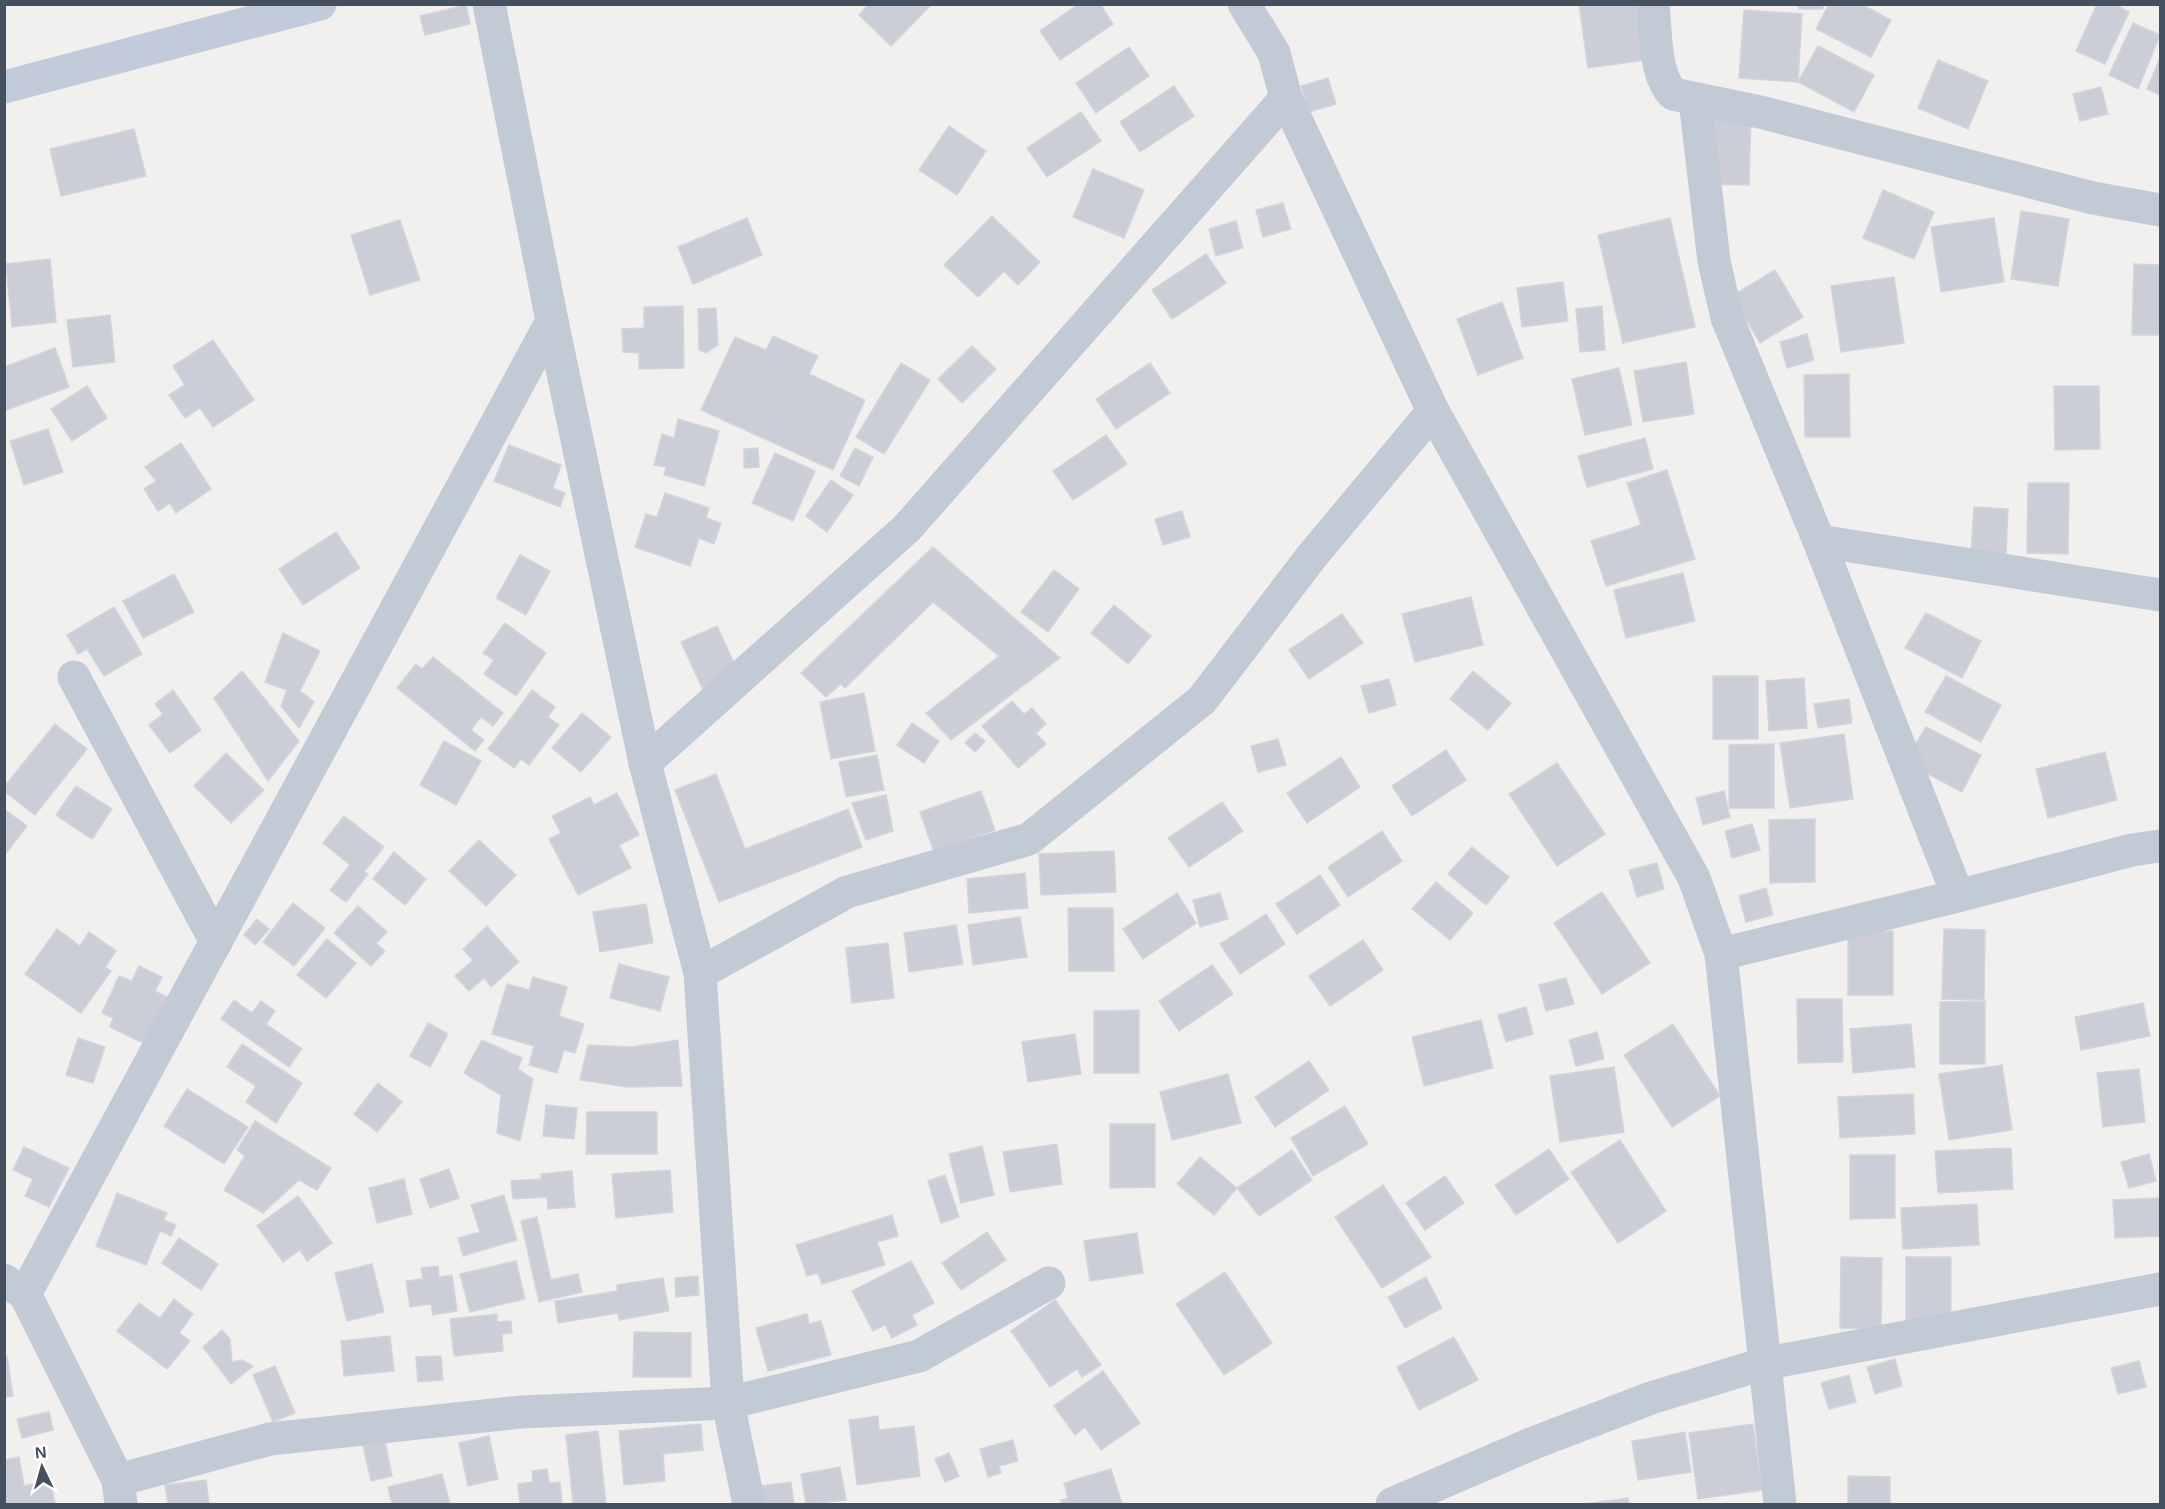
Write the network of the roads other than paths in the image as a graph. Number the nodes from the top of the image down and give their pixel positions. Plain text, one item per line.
1 (320, 4) edge
2 (489, 4) edge
3 (1244, 4) edge
4 (1653, 4) edge
5 (4, 87) edge
6 (1286, 98) junction
7 (1695, 100) junction
8 (2160, 210) edge
9 (552, 321) junction
10 (1433, 411) junction
11 (1819, 541) junction
12 (2160, 595) edge
13 (74, 677) dead end
14 (645, 763) junction
15 (2160, 846) edge
16 (1958, 896) junction
17 (216, 942) junction
18 (1721, 954) junction
19 (700, 973) junction
20 (1049, 1283) dead end
21 (15, 1287) edge
22 (2160, 1289) edge
23 (1763, 1364) junction
24 (728, 1402) junction
25 (119, 1492) edge
26 (749, 1504) edge
27 (1392, 1504) edge
28 (1780, 1504) edge

1 - 5 main road
2 - 9 street
3 - 6 street
4 - 7 street
6 - 10 street
6 - 14 street
7 - 8 street
7 - 11 street
9 - 14 street
9 - 17 street
10 - 18 street
10 - 19 street
11 - 12 street
11 - 16 street
13 - 17 street
14 - 19 street
15 - 16 street
16 - 18 street
17 - 21 street
18 - 23 street
19 - 24 street
20 - 24 street
21 - 25 street
22 - 23 street
23 - 27 street
23 - 28 street
24 - 25 street
24 - 26 street

